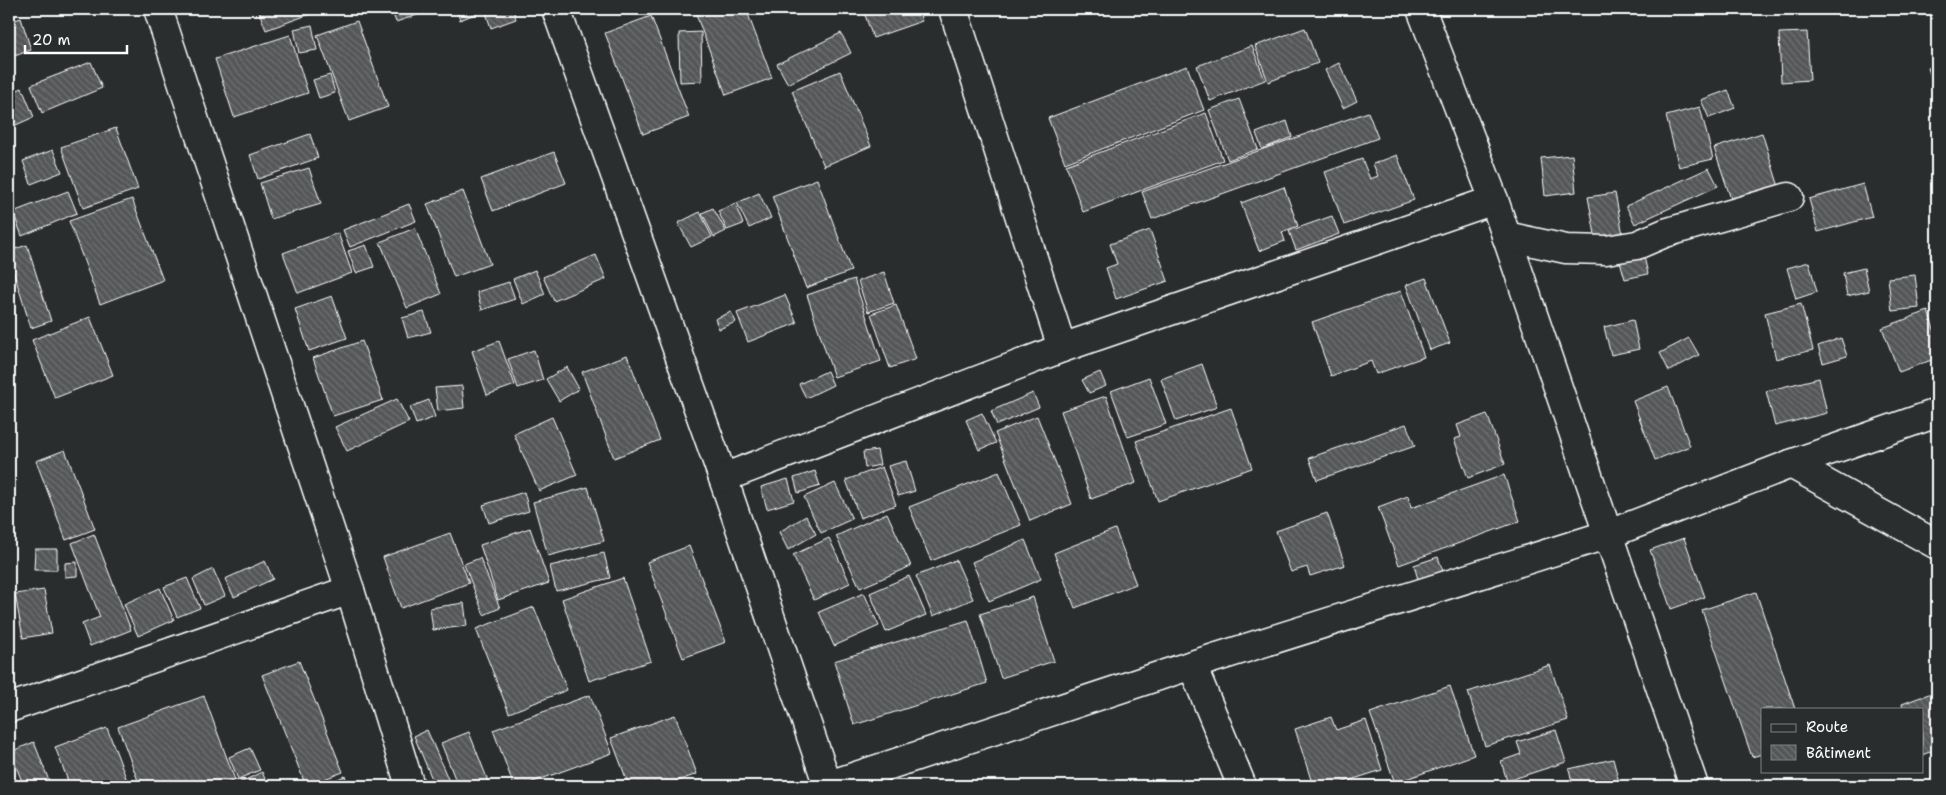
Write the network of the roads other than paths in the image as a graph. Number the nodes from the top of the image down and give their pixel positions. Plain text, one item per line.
1 (158, 9) edge
2 (556, 9) edge
3 (953, 9) edge
4 (1421, 9) edge
5 (1789, 197) dead end
6 (1494, 200) junction
7 (1506, 236) junction
8 (1062, 348) junction
9 (1937, 413) edge
10 (1790, 464) junction
11 (723, 478) junction
12 (1609, 534) junction
13 (1937, 545) edge
14 (350, 590) junction
15 (1192, 664) junction
16 (9, 708) edge
17 (410, 786) edge
18 (827, 786) edge
19 (1242, 786) edge
20 (1694, 786) edge

1 - 14 street
2 - 11 street
3 - 8 street
4 - 6 street
5 - 7 street
6 - 7 street
6 - 8 street
7 - 12 street
8 - 11 street
9 - 10 street
10 - 12 street
10 - 13 street
11 - 18 street
12 - 15 street
12 - 20 street
14 - 16 street
14 - 17 street
15 - 18 street
15 - 19 street

